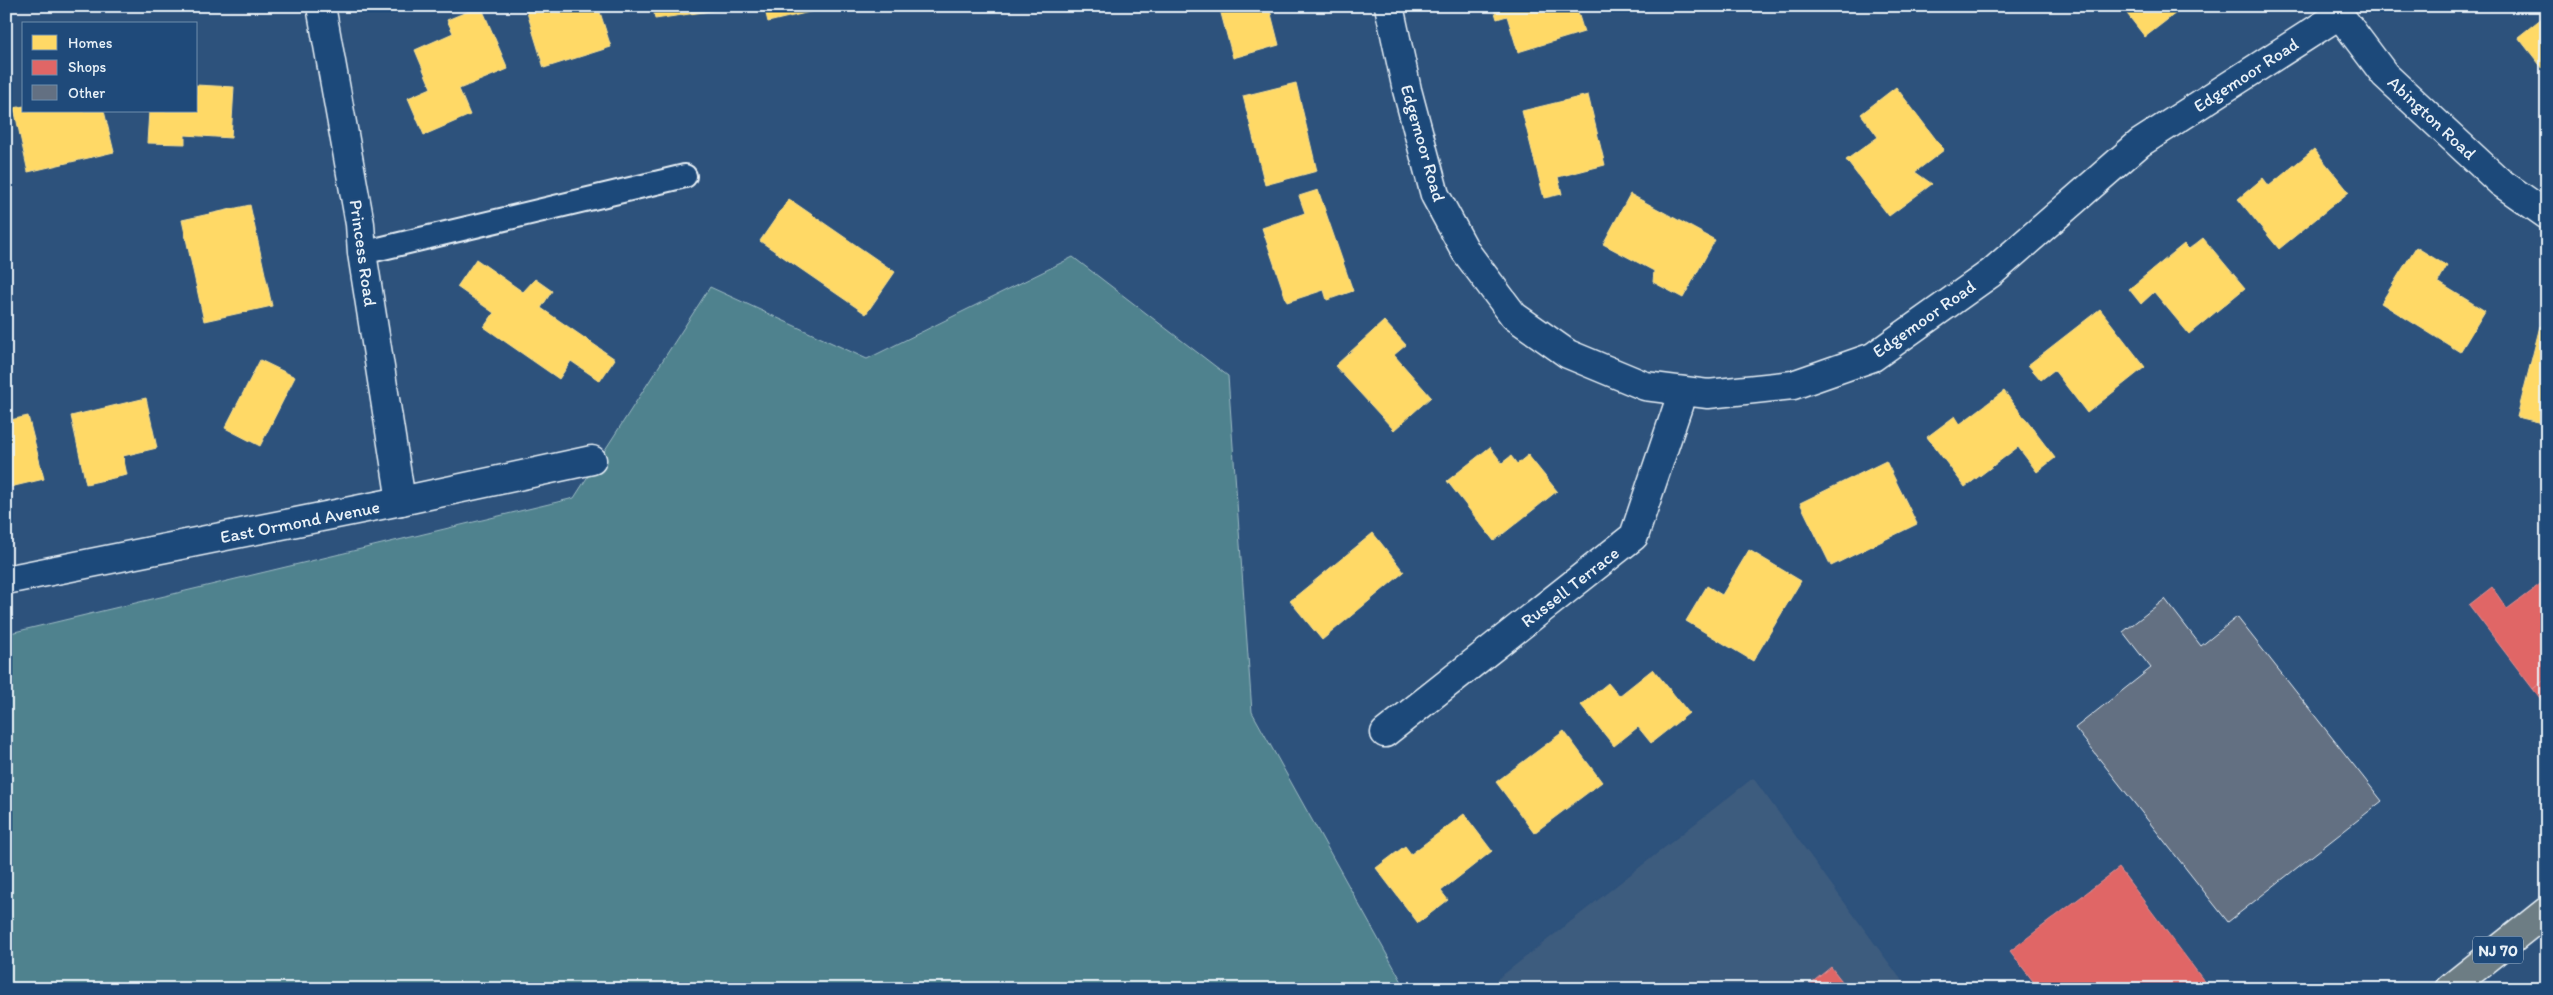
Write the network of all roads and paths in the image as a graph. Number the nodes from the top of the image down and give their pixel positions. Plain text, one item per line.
1 (321, 6) edge
2 (1388, 6) edge
3 (2336, 11) edge
4 (685, 176) dead end
5 (2547, 215) edge
6 (362, 253) junction
7 (1683, 391) junction
8 (592, 460) dead end
9 (401, 501) junction
10 (6, 580) edge
11 (1385, 733) dead end
12 (2547, 912) edge
13 (2449, 989) edge

1 - 6 street, Princess Road
2 - 7 street, Edgemoor Road
3 - 5 street, Abington Road
3 - 7 street, Edgemoor Road
4 - 6 lane
6 - 9 street, Princess Road
7 - 11 street, Russell Terrace
8 - 9 street, East Ormond Avenue
9 - 10 street, East Ormond Avenue
12 - 13 highway, NJ 70

